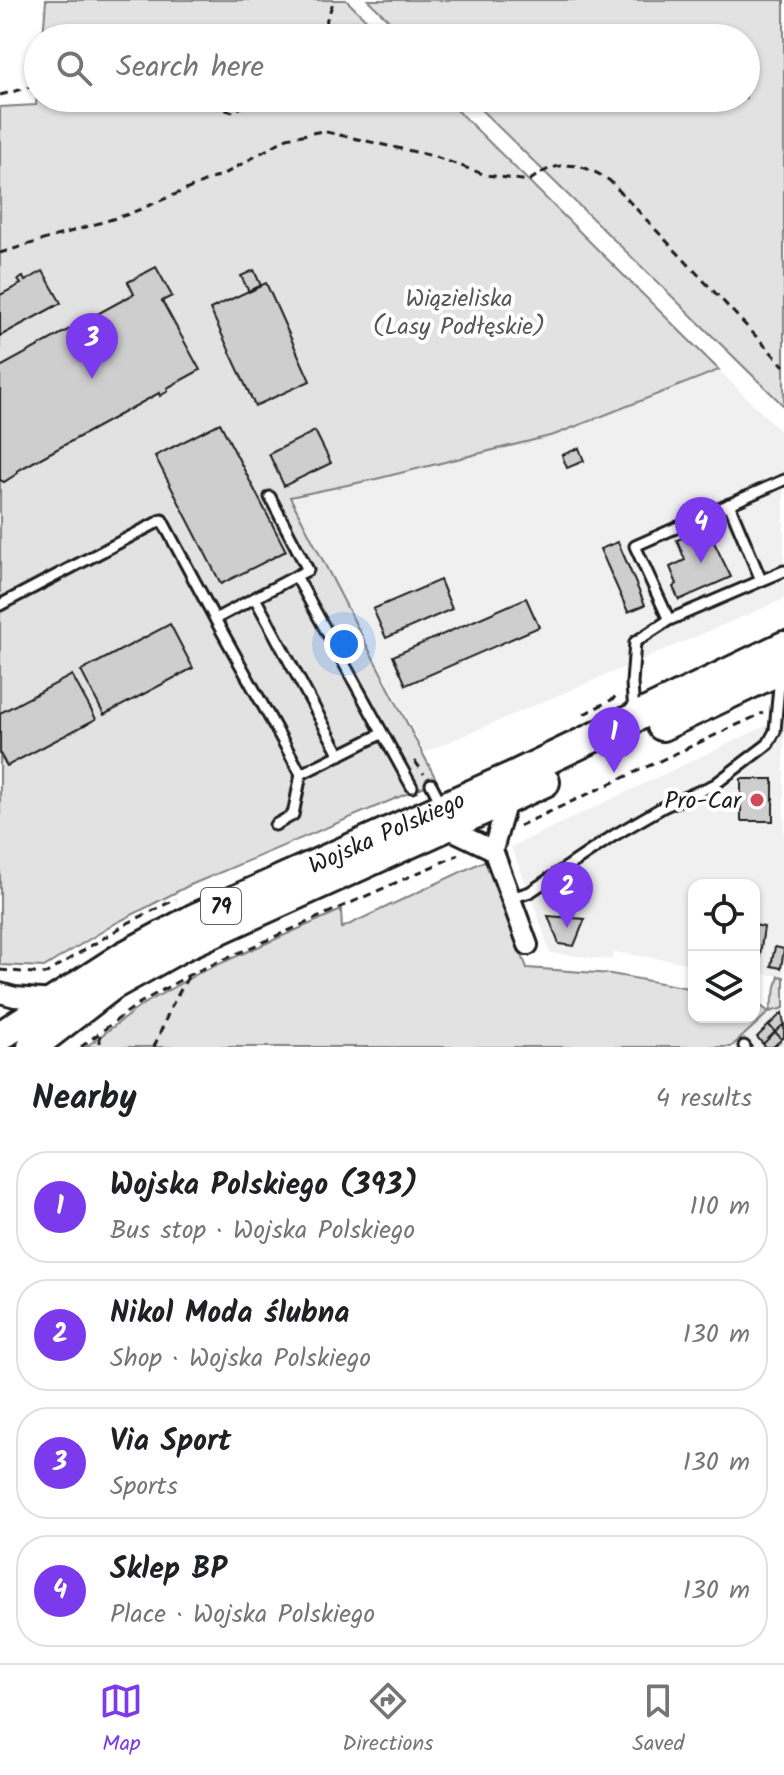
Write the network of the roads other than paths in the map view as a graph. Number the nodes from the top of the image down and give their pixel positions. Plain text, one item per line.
1 (784, 480) edge
2 (270, 497) dead end
3 (729, 504) junction
4 (784, 571) edge
5 (296, 576) junction
6 (761, 580) junction
7 (255, 598) junction
8 (0, 605) edge
9 (215, 619) junction
10 (669, 620) junction
11 (783, 661) edge
12 (634, 718) junction
13 (381, 734) junction
14 (340, 755) junction
15 (301, 774) junction
16 (412, 787) dead end
17 (507, 801) junction
18 (441, 807) junction
19 (275, 825) dead end
20 (493, 850) junction
21 (511, 898) junction
22 (528, 945) dead end
23 (0, 993) edge
24 (51, 1028) edge
25 (0, 1036) edge

1 - 3 lane
2 - 5 lane
3 - 6 lane
3 - 10 lane
4 - 6 lane
5 - 7 lane
5 - 13 lane
6 - 10 lane
7 - 9 lane
7 - 14 lane
8 - 9 lane
9 - 15 lane
10 - 12 lane
11 - 12 main road, Wojska Polskiego / 79
11 - 17 main road, Wojska Polskiego / 79
11 - 21 lane
12 - 18 main road, Wojska Polskiego / 79
13 - 14 lane
13 - 16 lane
14 - 15 lane
15 - 19 lane
17 - 18 main road, Wojska Polskiego / 79
17 - 20 street
18 - 20 street
18 - 24 main road, Wojska Polskiego / 79
20 - 21 street
21 - 22 street
23 - 24 street
24 - 25 main road, Wojska Polskiego / 79

